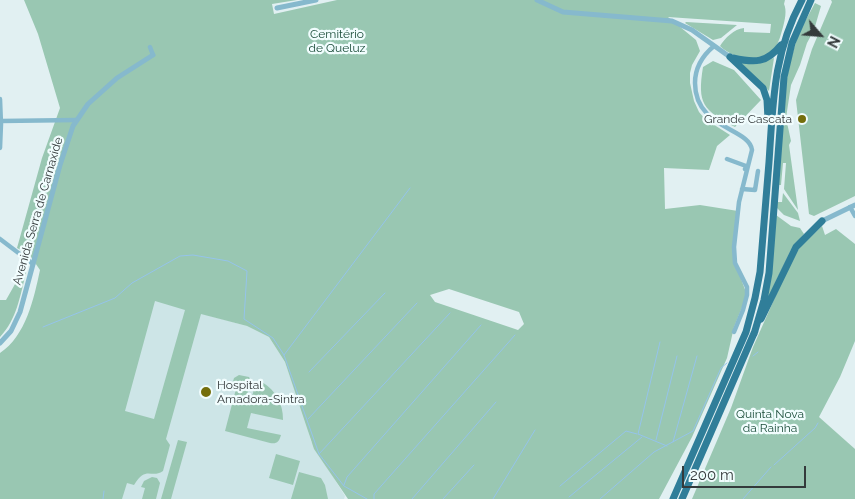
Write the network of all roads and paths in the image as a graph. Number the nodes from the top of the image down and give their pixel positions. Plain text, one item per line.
1 (316, 0) edge
2 (537, 0) edge
3 (802, 0) edge
4 (811, 0) edge
5 (277, 8) dead end
6 (784, 40) junction
7 (714, 46) junction
8 (150, 47) dead end
9 (153, 55) joint
10 (730, 57) junction
11 (0, 99) edge
12 (77, 120) junction
13 (1, 123) edge
14 (0, 148) edge
15 (770, 149) junction
16 (727, 159) dead end
17 (758, 171) dead end
18 (742, 178) dead end
19 (742, 189) junction
20 (853, 206) edge
21 (855, 216) edge
22 (822, 221) joint
23 (0, 239) edge
24 (33, 264) junction
25 (734, 332) dead end
26 (754, 334) junction
27 (0, 343) edge
28 (686, 482) junction
29 (672, 499) edge
30 (684, 499) edge

1 - 5 street
2 - 7 street
3 - 6 highway
4 - 26 highway
6 - 10 highway
6 - 15 highway
7 - 10 street
7 - 19 street
8 - 9 street
9 - 12 street, Avenida Serra de Carnaxide
10 - 15 highway
11 - 13 street
12 - 13 street
12 - 24 street, Avenida Serra de Carnaxide
13 - 14 street
15 - 28 highway
16 - 18 street
17 - 19 street
19 - 25 street
20 - 21 street
20 - 22 street
22 - 26 highway
23 - 24 street
24 - 27 street, Avenida Serra de Carnaxide
26 - 28 highway
28 - 29 highway
28 - 30 highway

